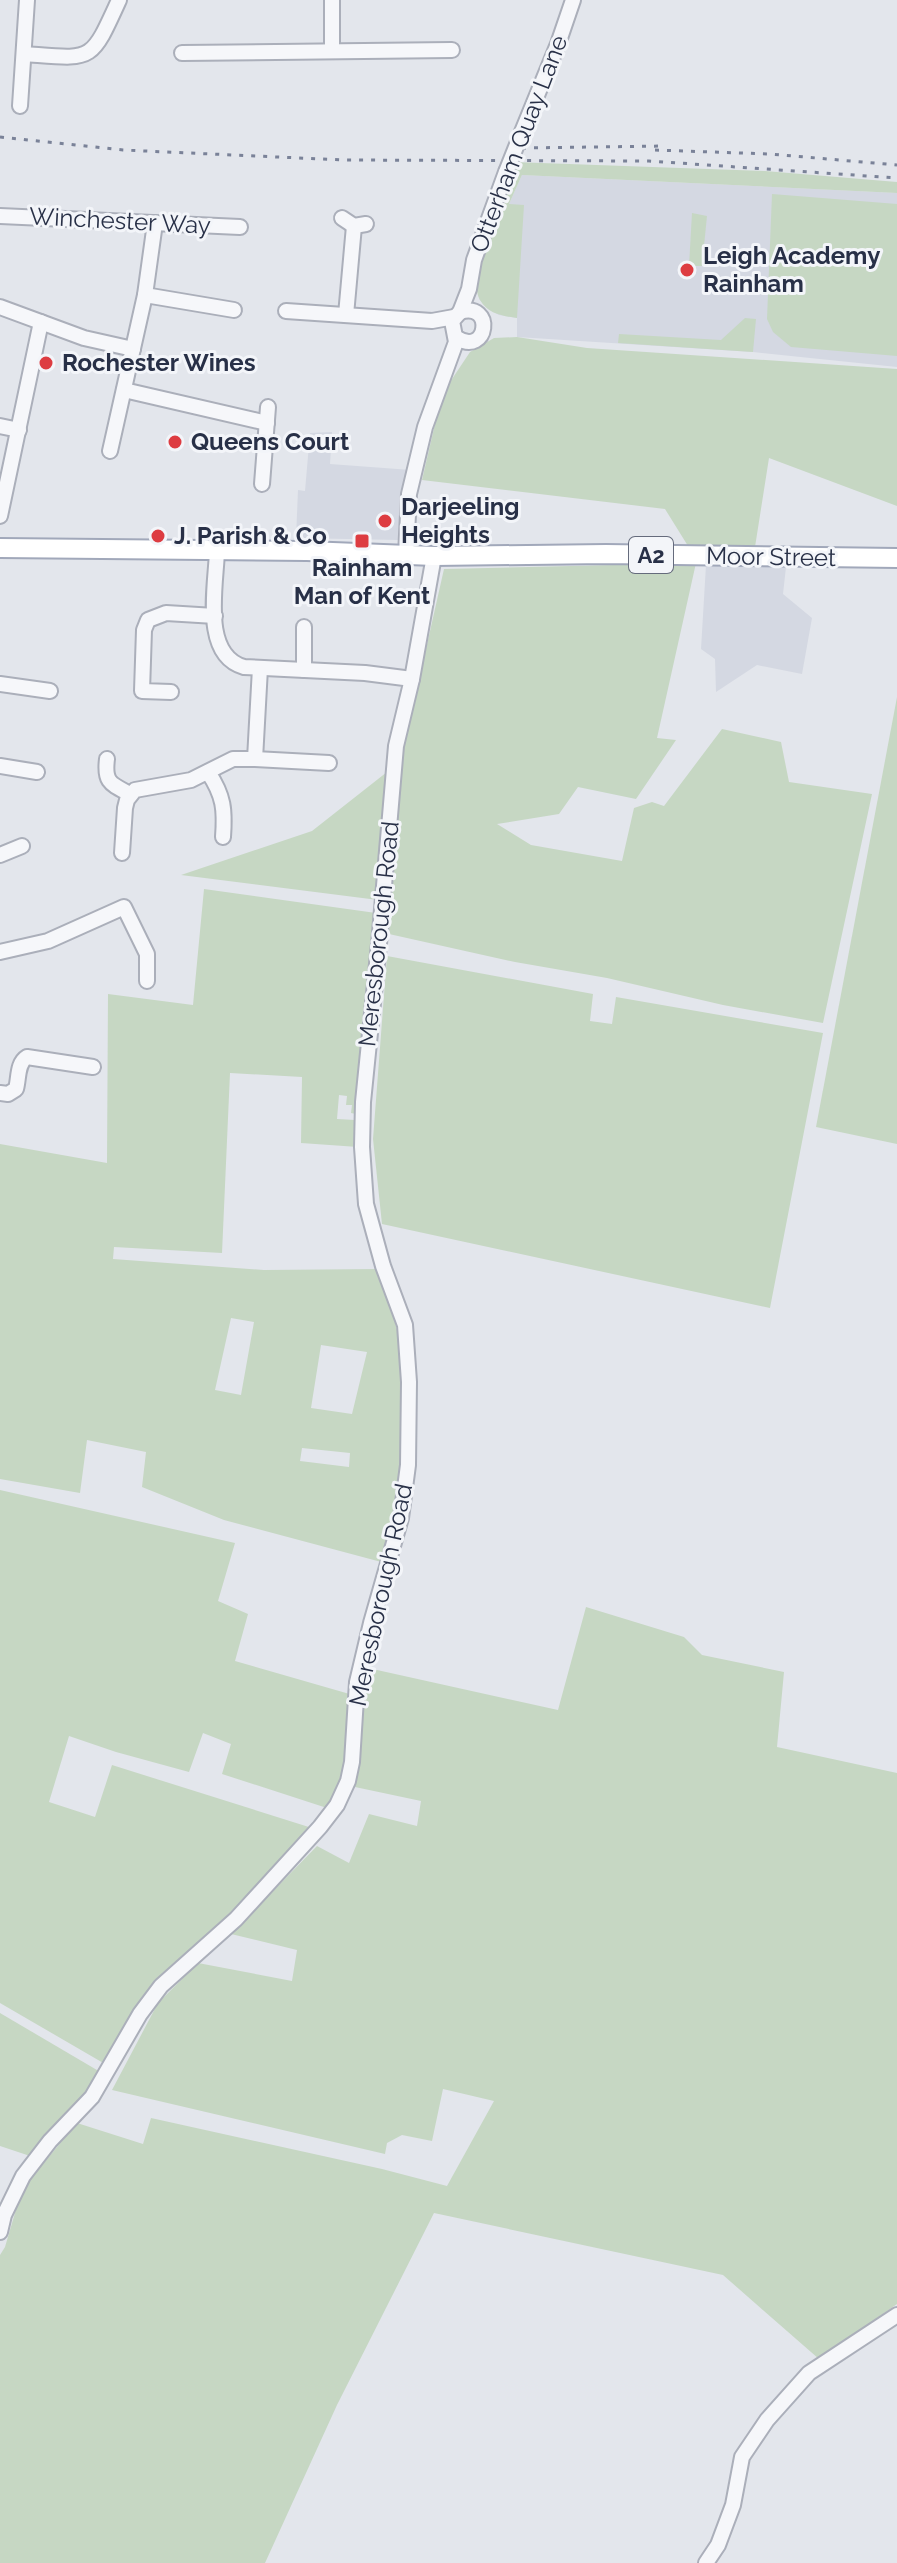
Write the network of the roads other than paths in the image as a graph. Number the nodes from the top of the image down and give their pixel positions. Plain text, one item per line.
1 (27, 0) edge
2 (119, 0) edge
3 (332, 0) edge
4 (573, 0) edge
5 (452, 50) dead end
6 (332, 51) junction
7 (182, 53) dead end
8 (24, 54) junction
9 (20, 106) dead end
10 (0, 216) edge
11 (155, 223) junction
12 (354, 223) dead end
13 (240, 227) dead end
14 (145, 295) junction
15 (0, 307) edge
16 (234, 310) dead end
17 (286, 311) dead end
18 (463, 313) junction
19 (346, 315) junction
20 (432, 321) junction
21 (41, 322) junction
22 (456, 336) junction
23 (475, 340) junction
24 (133, 349) junction
25 (449, 365) junction
26 (124, 390) junction
27 (268, 407) dead end
28 (267, 423) junction
29 (0, 426) edge
30 (19, 430) junction
31 (110, 451) dead end
32 (262, 484) dead end
33 (0, 516) edge
34 (0, 548) edge
35 (217, 551) junction
36 (406, 555) junction
37 (434, 556) junction
38 (897, 558) edge
39 (215, 616) junction
40 (304, 627) dead end
41 (260, 668) junction
42 (304, 670) junction
43 (412, 679) junction
44 (0, 684) edge
45 (50, 691) dead end
46 (171, 692) dead end
47 (107, 759) dead end
48 (255, 759) junction
49 (329, 763) dead end
50 (0, 766) edge
51 (37, 772) dead end
52 (208, 772) junction
53 (130, 794) junction
54 (223, 837) dead end
55 (22, 846) dead end
56 (122, 853) dead end
57 (0, 855) edge
58 (0, 952) edge
59 (147, 981) dead end
60 (93, 1067) dead end
61 (0, 1093) edge
62 (0, 2232) edge
63 (897, 2315) edge
64 (706, 2563) edge

1 - 8 street
2 - 8 street
3 - 6 street
4 - 18 street, Otterham Quay Lane, bridge
5 - 6 street
6 - 7 street
8 - 9 street
10 - 11 street, Winchester Way
11 - 13 street, Winchester Way
11 - 14 street
12 - 19 street
14 - 16 street
14 - 24 street
15 - 21 street
17 - 19 street
18 - 20 street
18 - 22 street, Otterham Quay Lane
18 - 23 street, Otterham Quay Lane
19 - 20 street
20 - 22 street
21 - 24 street
21 - 30 street
22 - 23 street
22 - 25 street, Otterham Quay Lane
23 - 25 street, Otterham Quay Lane
24 - 26 street
25 - 36 street, Otterham Quay Lane
26 - 28 street
26 - 31 street
27 - 28 street
28 - 32 street
29 - 30 street
30 - 33 street
34 - 35 main road, A2
35 - 36 main road, A2
35 - 39 street
36 - 37 main road, Moor Street / A2
37 - 38 main road, Moor Street / A2
37 - 43 street, Meresborough Road
39 - 41 street
39 - 46 street
40 - 42 street
41 - 42 street
41 - 48 street
42 - 43 street
43 - 62 street, Meresborough Road
44 - 45 street
47 - 53 street
48 - 49 street
48 - 52 street
50 - 51 street
52 - 53 street
52 - 54 street
53 - 56 street
55 - 57 street
58 - 59 street
60 - 61 street
63 - 64 street

